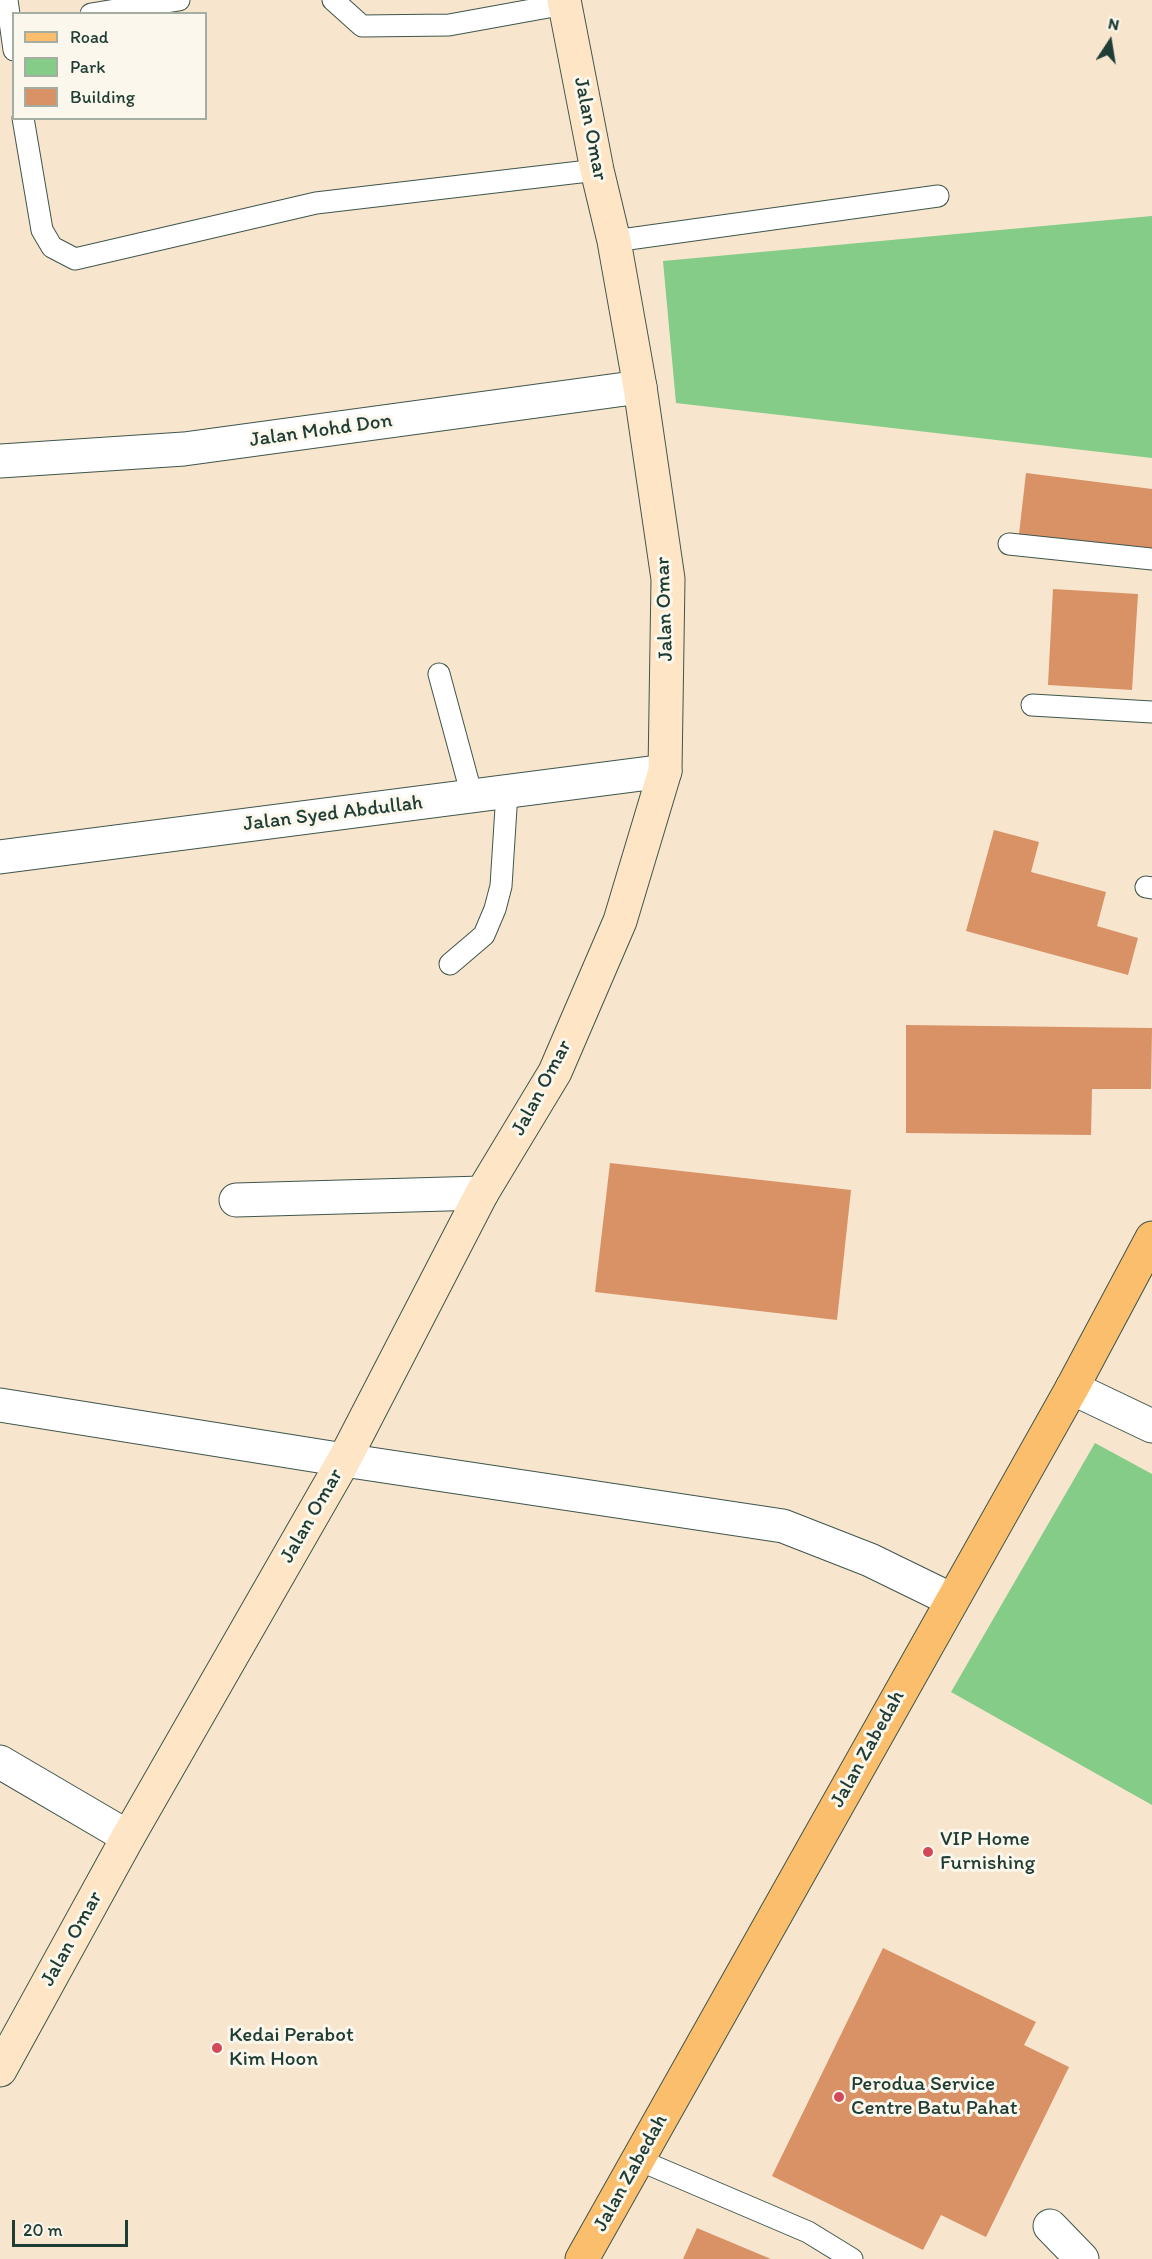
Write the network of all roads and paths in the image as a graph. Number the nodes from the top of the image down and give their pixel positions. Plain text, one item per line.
1 (7, 0) edge
2 (180, 0) edge
3 (333, 0) edge
4 (565, 2) edge
5 (103, 12) edge
6 (12, 25) edge
7 (23, 120) edge
8 (597, 170) junction
9 (938, 196) dead end
10 (614, 241) junction
11 (640, 387) junction
12 (0, 461) edge
13 (1009, 544) dead end
14 (1152, 559) edge
15 (440, 674) dead end
16 (1032, 705) dead end
17 (1152, 712) edge
18 (666, 771) junction
19 (507, 792) junction
20 (472, 796) junction
21 (0, 857) edge
22 (450, 964) dead end
23 (482, 1193) junction
24 (236, 1200) dead end
25 (1152, 1238) edge
26 (1072, 1388) junction
27 (0, 1405) edge
28 (1152, 1426) edge
29 (344, 1460) junction
30 (952, 1600) junction
31 (0, 1762) edge
32 (128, 1837) junction
33 (0, 2070) edge
34 (639, 2160) junction
35 (1050, 2226) dead end
36 (582, 2259) edge
37 (852, 2259) edge
38 (1082, 2259) edge

1 - 6 lane
2 - 5 lane
3 - 4 lane
4 - 8 street, Jalan Omar
7 - 8 lane
8 - 10 street, Jalan Omar
9 - 10 lane
10 - 11 street, Jalan Omar
11 - 12 street, Jalan Mohd Don
11 - 18 street, Jalan Omar
13 - 14 lane
15 - 20 lane
16 - 17 lane
18 - 19 street, Jalan Syed Abdullah
18 - 23 street, Jalan Omar
19 - 20 street, Jalan Syed Abdullah
19 - 22 lane
20 - 21 street, Jalan Syed Abdullah
23 - 24 street
23 - 29 street, Jalan Omar
25 - 26 main road, Jalan Zabedah
26 - 28 street
26 - 30 main road, Jalan Zabedah
27 - 29 street
29 - 30 street
29 - 32 street, Jalan Omar
30 - 34 main road, Jalan Zabedah
31 - 32 street
32 - 33 street, Jalan Omar
34 - 36 main road, Jalan Zabedah
34 - 37 lane
35 - 38 street

